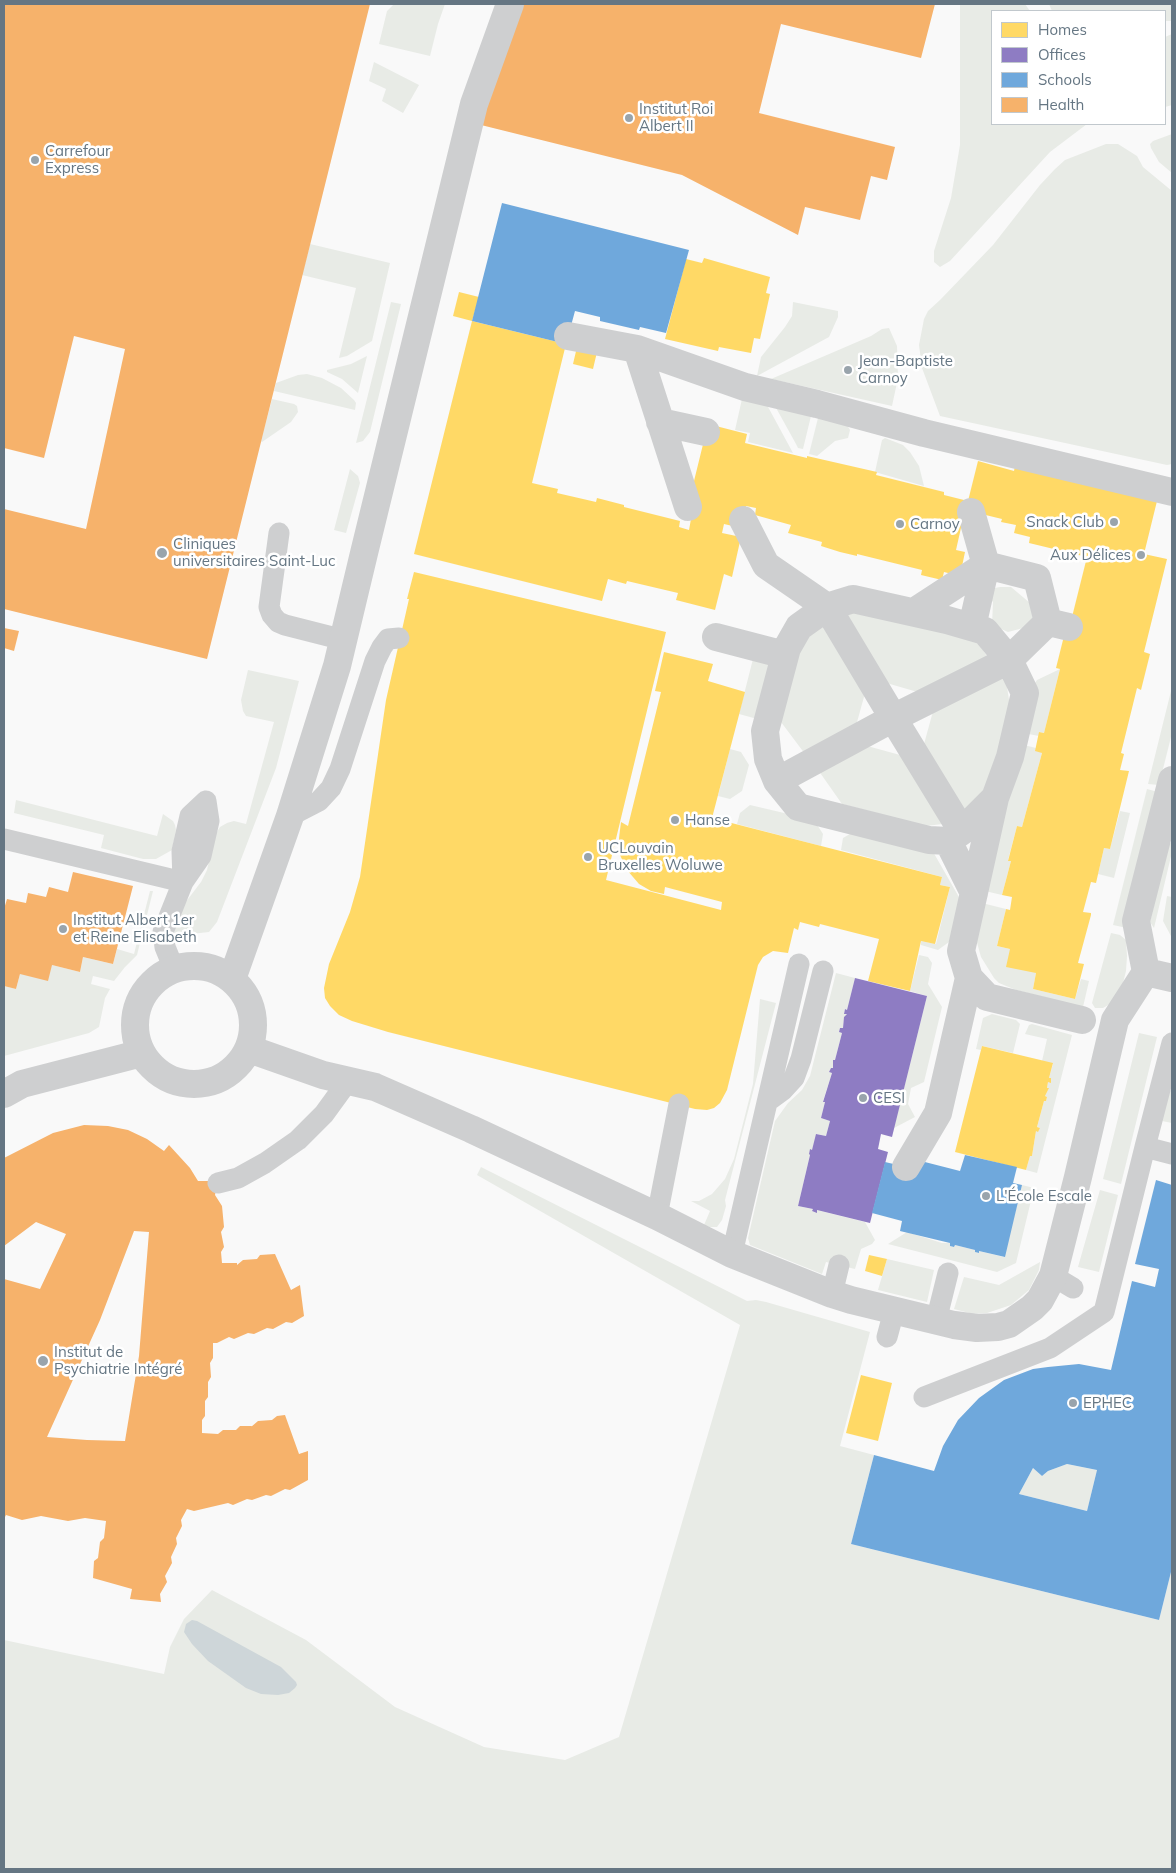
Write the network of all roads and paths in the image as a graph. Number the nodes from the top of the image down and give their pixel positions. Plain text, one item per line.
1 (510, 4) edge
2 (568, 336) dead end
3 (637, 349) junction
4 (660, 422) junction
5 (706, 432) dead end
6 (1172, 492) edge
7 (688, 507) dead end
8 (971, 512) dead end
9 (743, 520) dead end
10 (279, 533) dead end
11 (986, 565) junction
12 (827, 607) junction
13 (914, 612) junction
14 (972, 627) junction
15 (716, 637) dead end
16 (399, 638) dead end
17 (344, 640) junction
18 (785, 655) junction
19 (1010, 660) junction
20 (893, 719) junction
21 (1172, 780) edge
22 (777, 781) junction
23 (995, 798) junction
24 (290, 816) junction
25 (1168, 819) edge
26 (955, 836) junction
27 (4, 838) edge
28 (974, 893) junction
29 (799, 964) dead end
30 (174, 969) junction
31 (823, 971) dead end
32 (1146, 972) junction
33 (969, 978) junction
34 (1172, 978) edge
35 (232, 979) junction
36 (1082, 1020) dead end
37 (1172, 1043) edge
38 (249, 1049) junction
39 (142, 1053) junction
40 (348, 1081) junction
41 (4, 1094) edge
42 (768, 1101) junction
43 (678, 1113) dead end
44 (1146, 1147) junction
45 (1172, 1154) edge
46 (906, 1167) dead end
47 (218, 1184) dead end
48 (656, 1216) junction
49 (732, 1254) junction
50 (839, 1265) dead end
51 (948, 1273) dead end
52 (832, 1294) junction
53 (894, 1311) junction
54 (936, 1321) junction
55 (887, 1337) dead end
56 (924, 1397) dead end

1 - 17 street
2 - 3 street
3 - 4 street
3 - 6 street
4 - 5 street
4 - 7 street
8 - 11 street
9 - 12 street
10 - 17 lane
11 - 13 street
11 - 14 street
11 - 19 street
12 - 13 street
12 - 18 street
12 - 20 street
13 - 14 street
14 - 19 street
15 - 18 street
16 - 24 lane
17 - 24 street
18 - 22 street
19 - 20 street
19 - 23 street
20 - 22 street
20 - 26 street
21 - 25 street
22 - 26 street
23 - 26 street
23 - 28 street
24 - 35 street
25 - 32 street
26 - 28 street
27 - 30 lane
28 - 33 street
29 - 42 lane
30 - 35 street
30 - 39 street
31 - 42 lane
32 - 34 street
32 - 54 street
33 - 36 street
33 - 46 street
35 - 38 street
37 - 44 lane
38 - 39 street
38 - 40 street
39 - 41 street
40 - 47 lane
40 - 48 street
42 - 49 lane
43 - 48 lane
44 - 45 lane
44 - 56 lane
48 - 49 street
49 - 52 street
50 - 52 lane
51 - 54 lane
52 - 53 street
53 - 54 street
53 - 55 lane

